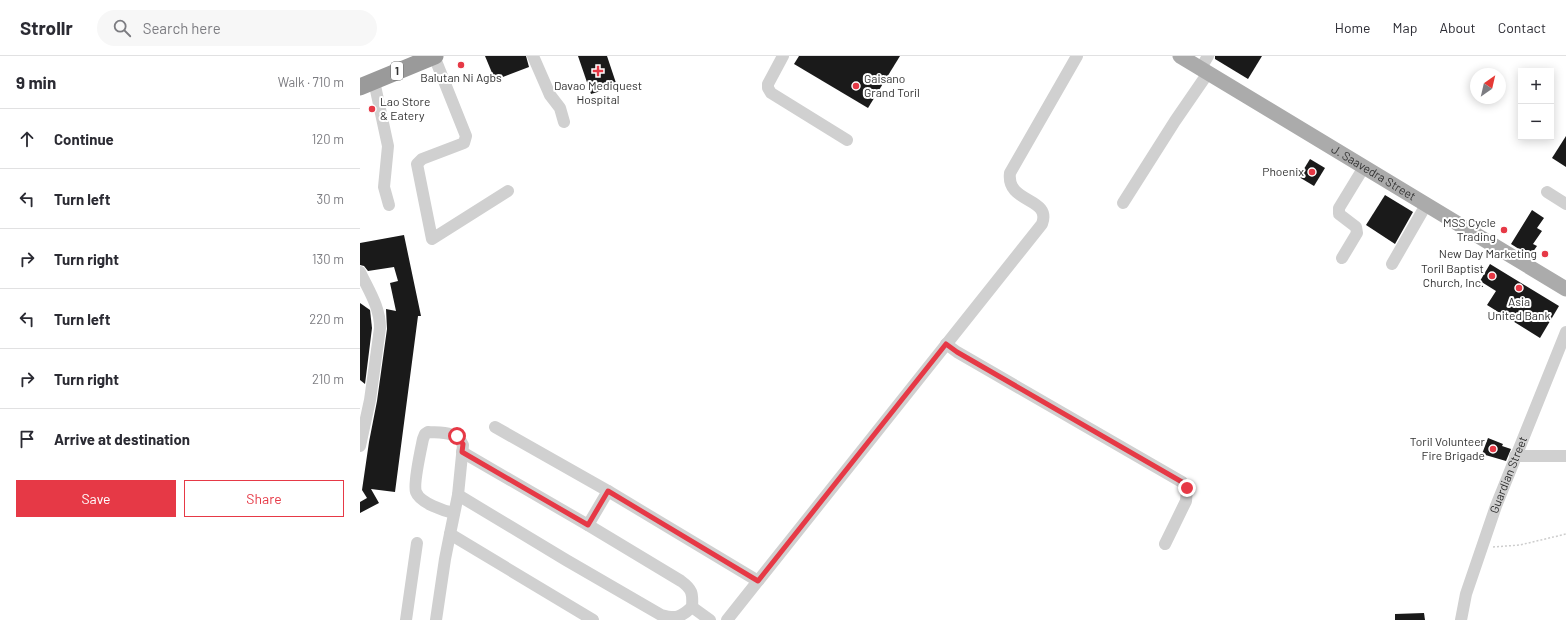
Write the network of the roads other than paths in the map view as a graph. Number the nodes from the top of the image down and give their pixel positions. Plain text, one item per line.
1 (434, 56) edge
2 (533, 56) edge
3 (783, 56) edge
4 (1077, 56) edge
5 (1180, 56) edge
6 (416, 60) edge
7 (1202, 64) edge
8 (367, 84) edge
9 (564, 122) dead end
10 (847, 140) dead end
11 (1364, 167) junction
12 (508, 191) dead end
13 (1547, 192) dead end
14 (1123, 203) dead end
15 (389, 204) dead end
16 (1566, 204) edge
17 (1426, 205) junction
18 (1342, 258) dead end
19 (1392, 264) dead end
20 (360, 272) edge
21 (1566, 289) edge
22 (1566, 332) edge
23 (946, 344) junction
24 (495, 427) dead end
25 (360, 446) edge
26 (462, 452) junction
27 (1515, 456) junction
28 (1566, 456) edge
29 (608, 491) junction
30 (458, 495) junction
31 (454, 514) junction
32 (588, 525) junction
33 (450, 534) junction
34 (417, 543) dead end
35 (1165, 544) dead end
36 (758, 581) junction
37 (692, 607) junction
38 (406, 620) edge
39 (436, 620) edge
40 (593, 620) edge
41 (710, 620) edge
42 (728, 620) edge
43 (1461, 620) edge

1 - 6 highway, 1
1 - 12 street
2 - 9 street
3 - 10 street
4 - 23 street
5 - 7 main road, J. Saavedra Street
6 - 8 highway, 1
7 - 11 main road, J. Saavedra Street
7 - 14 street
8 - 15 street
11 - 17 main road, J. Saavedra Street
11 - 18 street
13 - 16 street
17 - 19 street
17 - 21 main road, J. Saavedra Street
20 - 25 street
22 - 27 street, Guardian Street
23 - 35 street
23 - 36 street
24 - 29 street
26 - 30 street
26 - 31 street
26 - 32 street
27 - 28 street
27 - 43 street, Guardian Street
29 - 32 street
29 - 36 street
30 - 31 street
30 - 37 street
31 - 33 street
32 - 37 street
33 - 39 street
33 - 40 street
34 - 38 street
36 - 42 street
37 - 41 street

